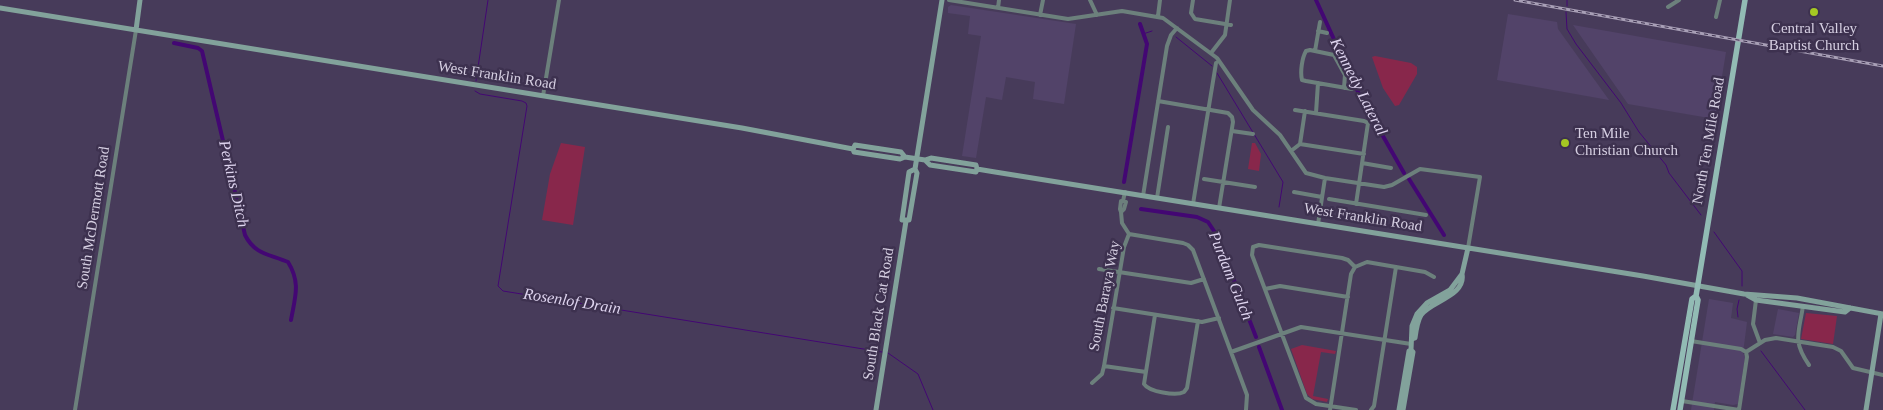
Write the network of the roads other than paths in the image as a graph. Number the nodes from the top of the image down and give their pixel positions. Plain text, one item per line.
1 (140, 0) edge
2 (559, 0) edge
3 (942, 0) edge
4 (949, 0) edge
5 (999, 0) edge
6 (1043, 0) edge
7 (1090, 0) edge
8 (1160, 0) edge
9 (1193, 0) edge
10 (1230, 0) edge
11 (1678, 0) edge
12 (1720, 0) edge
13 (1745, 0) edge
14 (1668, 7) dead end
15 (0, 8) edge
16 (998, 8) junction
17 (1040, 14) junction
18 (1098, 15) junction
19 (1158, 16) junction
20 (1716, 17) dead end
21 (1320, 22) dead end
22 (1229, 25) junction
23 (1177, 28) junction
24 (136, 30) junction
25 (1318, 31) junction
26 (1327, 33) dead end
27 (1315, 51) junction
28 (1211, 54) junction
29 (1216, 63) dead end
30 (1318, 84) junction
31 (1344, 88) junction
32 (1352, 89) dead end
33 (543, 96) junction
34 (1158, 101) junction
35 (1208, 110) junction
36 (1294, 110) dead end
37 (1305, 111) junction
38 (1316, 113) junction
39 (1168, 127) dead end
40 (1232, 131) junction
41 (1252, 134) dead end
42 (1300, 144) junction
43 (1291, 151) junction
44 (1364, 154) junction
45 (916, 159) junction
46 (1362, 163) junction
47 (1391, 168) dead end
48 (1325, 178) junction
49 (1204, 179) dead end
50 (1224, 182) junction
51 (1359, 183) junction
52 (1255, 187) dead end
53 (1125, 192) junction
54 (1294, 192) dead end
55 (1143, 196) junction
56 (1322, 197) junction
57 (1157, 198) junction
58 (1329, 199) dead end
59 (1193, 204) junction
60 (1356, 204) junction
61 (1219, 208) junction
62 (1426, 215) dead end
63 (1318, 224) junction
64 (1129, 234) junction
65 (1468, 248) junction
66 (1355, 267) junction
67 (1396, 267) junction
68 (1100, 269) dead end
69 (1120, 272) junction
70 (1434, 277) dead end
71 (1204, 279) junction
72 (1698, 286) junction
73 (1265, 289) junction
74 (1744, 294) junction
75 (1696, 296) junction
76 (1348, 297) junction
77 (1756, 300) junction
78 (1837, 305) junction
79 (1803, 306) junction
80 (1114, 308) junction
81 (1850, 308) junction
82 (1882, 314) edge
83 (1155, 315) junction
84 (1219, 318) junction
85 (1198, 322) junction
86 (1281, 333) junction
87 (1342, 333) junction
88 (1385, 340) junction
89 (1797, 341) junction
90 (1691, 342) junction
91 (1760, 343) junction
92 (1411, 344) junction
93 (1232, 352) junction
94 (1746, 352) junction
95 (1809, 365) dead end
96 (1104, 366) junction
97 (1146, 372) junction
98 (1872, 373) junction
99 (1883, 375) edge
100 (1092, 383) dead end
101 (1682, 400) junction
102 (1330, 408) edge
103 (76, 410) edge
104 (876, 410) edge
105 (1246, 410) edge
106 (1356, 410) edge
107 (1372, 410) edge
108 (1399, 410) edge
109 (1403, 410) edge
110 (1673, 410) edge
111 (1680, 410) edge
112 (1739, 410) edge
113 (1866, 410) edge

1 - 24 main road
2 - 33 street
3 - 45 main road, South Black Cat Road
4 - 16 street
5 - 16 street
6 - 17 street
7 - 18 street
8 - 19 street
9 - 22 street
10 - 22 street
11 - 14 street
12 - 20 street
13 - 72 main road, North Ten Mile Road
15 - 24 main road, West Franklin Road
16 - 17 street
17 - 18 street
18 - 19 street
19 - 23 street
21 - 25 street
22 - 28 street
23 - 28 street
23 - 34 street
24 - 33 main road, West Franklin Road
24 - 103 street, South McDermott Road
25 - 26 street
25 - 27 street
27 - 30 street
27 - 31 street
28 - 43 street
29 - 35 street
30 - 31 street
30 - 38 street
31 - 32 street
33 - 45 main road, West Franklin Road
34 - 35 street
34 - 55 street
35 - 40 street
35 - 59 street
36 - 37 street
37 - 38 street
37 - 42 street
38 - 44 street
39 - 57 street
40 - 41 street
40 - 50 street
42 - 43 street
42 - 44 street
43 - 48 street
44 - 46 street
45 - 53 main road, West Franklin Road
45 - 104 main road, South Black Cat Road
46 - 47 street
46 - 51 street
48 - 51 street
48 - 56 street
49 - 50 street
50 - 52 street
50 - 61 street
51 - 60 street
51 - 65 street
53 - 55 main road, West Franklin Road
53 - 64 street, South Baraya Way
54 - 56 street
55 - 57 main road, West Franklin Road
56 - 63 street
57 - 59 main road, West Franklin Road
58 - 60 street
59 - 61 main road, West Franklin Road
60 - 62 street
61 - 63 main road, West Franklin Road
63 - 65 main road, West Franklin Road
64 - 69 street, South Baraya Way
64 - 71 street
65 - 72 main road, West Franklin Road
65 - 92 main road
66 - 67 street
66 - 73 street
66 - 76 street
67 - 70 street
67 - 88 street
68 - 69 street
69 - 71 street
69 - 80 street, South Baraya Way
71 - 84 street
72 - 74 main road, West Franklin Road
72 - 75 main road, North Ten Mile Road
73 - 76 street
73 - 86 street
74 - 77 main road, West Franklin Road
74 - 78 main road, West Franklin Road
75 - 90 main road
75 - 110 main road
76 - 87 street
77 - 79 main road, West Franklin Road
77 - 91 street
78 - 79 main road
78 - 81 main road, West Franklin Road
79 - 81 main road, West Franklin Road
79 - 89 street
80 - 83 street
80 - 96 street, South Baraya Way
81 - 82 main road, West Franklin Road
82 - 98 main road
83 - 85 street
83 - 97 street
84 - 85 street
84 - 93 street
85 - 97 street
86 - 87 street
86 - 93 street
86 - 102 street
87 - 88 street
87 - 102 street
88 - 92 street
88 - 107 street
89 - 91 street
89 - 95 street
89 - 98 street
90 - 94 street
90 - 101 main road
91 - 94 street
92 - 108 main road
92 - 109 main road
93 - 105 street
94 - 112 street
96 - 97 street
96 - 100 street, South Baraya Way
98 - 99 street
98 - 113 main road
101 - 111 main road
101 - 112 street
102 - 106 street

